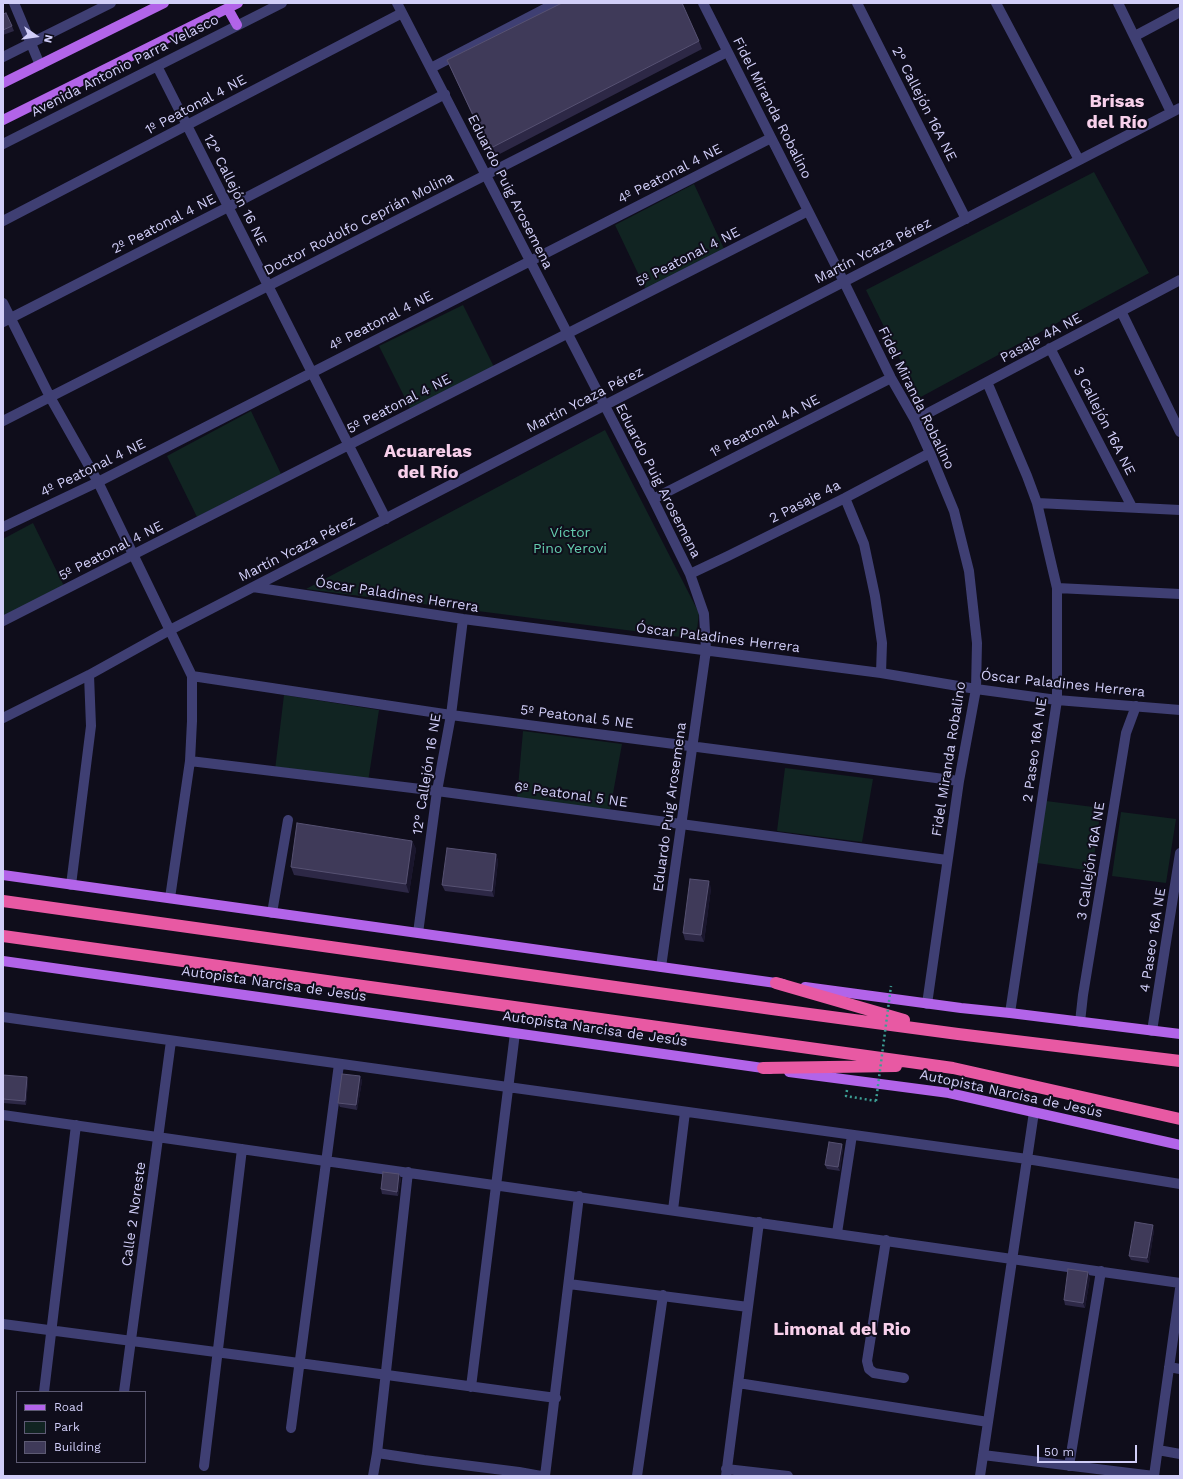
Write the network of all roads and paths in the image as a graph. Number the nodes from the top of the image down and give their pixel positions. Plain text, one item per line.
1 (14, 3) edge
2 (111, 3) edge
3 (164, 3) edge
4 (238, 3) edge
5 (282, 3) edge
6 (397, 3) edge
7 (556, 3) edge
8 (703, 3) edge
9 (857, 3) edge
10 (996, 3) edge
11 (1118, 3) edge
12 (228, 8) junction
13 (1180, 12) edge
14 (402, 13) junction
15 (237, 25) junction
16 (1135, 36) junction
17 (30, 44) junction
18 (727, 52) junction
19 (3, 57) edge
20 (40, 65) junction
21 (157, 66) junction
22 (431, 68) junction
23 (3, 83) edge
24 (444, 94) junction
25 (1176, 110) edge
26 (3, 120) edge
27 (187, 126) junction
28 (771, 138) junction
29 (3, 144) edge
30 (1079, 160) junction
31 (485, 176) junction
32 (228, 207) junction
33 (808, 211) junction
34 (966, 219) junction
35 (3, 221) edge
36 (530, 261) junction
37 (1180, 280) edge
38 (844, 282) junction
39 (268, 285) junction
40 (3, 303) edge
41 (1121, 311) junction
42 (7, 320) edge
43 (567, 334) junction
44 (1050, 348) junction
45 (312, 373) junction
46 (891, 378) junction
47 (987, 382) junction
48 (50, 397) junction
49 (605, 406) junction
50 (915, 420) junction
51 (3, 421) edge
52 (1180, 432) edge
53 (349, 445) junction
54 (930, 453) junction
55 (98, 482) junction
56 (845, 498) junction
57 (653, 499) junction
58 (1037, 503) junction
59 (1132, 507) junction
60 (1180, 510) edge
61 (386, 519) junction
62 (3, 528) edge
63 (134, 555) junction
64 (690, 574) junction
65 (254, 587) junction
66 (1058, 588) junction
67 (1180, 594) edge
68 (463, 619) junction
69 (3, 621) edge
70 (170, 630) junction
71 (706, 650) junction
72 (881, 673) junction
73 (89, 675) junction
74 (192, 676) junction
75 (976, 689) junction
76 (1057, 700) junction
77 (1136, 706) junction
78 (1180, 710) edge
79 (451, 715) junction
80 (3, 718) edge
81 (693, 746) junction
82 (190, 761) junction
83 (959, 781) junction
84 (437, 791) junction
85 (288, 820) dead end
86 (680, 824) junction
87 (1180, 853) edge
88 (947, 860) junction
89 (3, 875) edge
90 (71, 885) junction
91 (170, 898) junction
92 (3, 901) edge
93 (272, 913) junction
94 (418, 933) junction
95 (3, 936) edge
96 (3, 961) edge
97 (661, 967) junction
98 (776, 983) junction
99 (891, 986) dead end
100 (927, 1004) junction
101 (1010, 1012) junction
102 (3, 1017) edge
103 (1080, 1022) junction
104 (1152, 1031) junction
105 (943, 1032) junction
106 (515, 1033) junction
107 (1180, 1034) edge
108 (171, 1041) junction
109 (1180, 1061) edge
110 (339, 1064) junction
111 (938, 1066) junction
112 (763, 1068) junction
113 (508, 1087) junction
114 (846, 1096) dead end
115 (685, 1112) junction
116 (1034, 1112) junction
117 (3, 1115) edge
118 (1180, 1119) edge
119 (76, 1125) junction
120 (852, 1135) junction
121 (158, 1137) junction
122 (1180, 1145) edge
123 (242, 1149) junction
124 (1027, 1159) junction
125 (326, 1160) junction
126 (408, 1172) junction
127 (1180, 1184) edge
128 (496, 1185) junction
129 (579, 1196) junction
130 (673, 1210) junction
131 (759, 1222) junction
132 (837, 1233) junction
133 (886, 1240) junction
134 (1013, 1258) junction
135 (1101, 1270) junction
136 (1180, 1283) edge
137 (569, 1284) junction
138 (1180, 1288) edge
139 (663, 1295) junction
140 (748, 1307) junction
141 (3, 1324) edge
142 (52, 1330) junction
143 (131, 1341) junction
144 (217, 1353) junction
145 (300, 1363) junction
146 (1169, 1367) junction
147 (1180, 1369) edge
148 (385, 1375) junction
149 (904, 1378) dead end
150 (738, 1383) junction
151 (471, 1387) junction
152 (44, 1391) edge
153 (124, 1391) edge
154 (556, 1398) junction
155 (988, 1422) junction
156 (291, 1428) dead end
157 (1158, 1450) junction
158 (377, 1453) junction
159 (1180, 1454) edge
160 (983, 1455) junction
161 (204, 1466) dead end
162 (1069, 1466) junction
163 (726, 1472) edge
164 (373, 1476) edge
165 (541, 1476) edge
166 (546, 1476) edge
167 (637, 1476) edge
168 (788, 1476) edge
169 (980, 1476) edge
170 (1154, 1476) edge

1 - 17 street
2 - 17 street
3 - 20 main road
4 - 12 main road, Avenida Antonio Parra Velasco
5 - 15 street, Avenida Antonio Parra Velasco
6 - 14 street, Eduardo Puig Arosemena
7 - 22 street
8 - 18 street, Fidel Miranda Robalino
9 - 34 street, 2° Callejón 16A NE
10 - 30 street
11 - 16 street
12 - 15 main road
12 - 26 main road, Avenida Antonio Parra Velasco
13 - 16 street
14 - 22 street, Eduardo Puig Arosemena
14 - 27 street, 1º Peatonal 4 NE
15 - 21 street, Avenida Antonio Parra Velasco
16 - 25 street
17 - 19 street
17 - 20 street
18 - 28 street, Fidel Miranda Robalino
18 - 31 street, Doctor Rodolfo Ceprián Molina
20 - 23 main road
21 - 27 street, 12° Callejón 16 NE
21 - 29 street, Avenida Antonio Parra Velasco
22 - 24 street, Eduardo Puig Arosemena
24 - 31 street, Eduardo Puig Arosemena
24 - 32 street, 2º Peatonal 4 NE
25 - 30 street, Martín Ycaza Pérez
27 - 32 street, 12° Callejón 16 NE
27 - 35 street, 1º Peatonal 4 NE
28 - 33 street, Fidel Miranda Robalino
28 - 36 street, 4º Peatonal 4 NE
30 - 34 street, Martín Ycaza Pérez
31 - 36 street, Eduardo Puig Arosemena
31 - 39 street, Doctor Rodolfo Ceprián Molina
32 - 39 street, 12° Callejón 16 NE
32 - 42 street, 2º Peatonal 4 NE
33 - 38 street, Fidel Miranda Robalino
33 - 43 street, 5º Peatonal 4 NE
34 - 38 street, Martín Ycaza Pérez
36 - 43 street, Eduardo Puig Arosemena
36 - 45 street, 4º Peatonal 4 NE
37 - 41 street, Pasaje 4A NE
38 - 46 street, Fidel Miranda Robalino
38 - 49 street, Martín Ycaza Pérez
39 - 45 street, 12° Callejón 16 NE
39 - 48 street, Doctor Rodolfo Ceprián Molina
40 - 42 street
41 - 44 street, Pasaje 4A NE
41 - 52 street
42 - 48 street
43 - 49 street, Eduardo Puig Arosemena
43 - 53 street, 5º Peatonal 4 NE
44 - 47 street, Pasaje 4A NE
44 - 59 street, 3 Callejón 16A NE
45 - 53 street, 12° Callejón 16 NE
45 - 55 street, 4º Peatonal 4 NE
46 - 50 street, Fidel Miranda Robalino
46 - 57 street, 1º Peatonal 4A NE
47 - 50 street, Pasaje 4A NE
47 - 58 street, 2 Paseo 16A NE
48 - 51 street, Doctor Rodolfo Ceprián Molina
48 - 55 street
49 - 57 street, Eduardo Puig Arosemena
49 - 61 street, Martín Ycaza Pérez
50 - 54 street, Fidel Miranda Robalino
53 - 61 street, 12° Callejón 16 NE
53 - 63 street, 5º Peatonal 4 NE
54 - 56 street, 2 Pasaje 4a
54 - 75 street, Fidel Miranda Robalino
55 - 62 street, 4º Peatonal 4 NE
55 - 63 street
56 - 64 street, 2 Pasaje 4a
56 - 72 street
57 - 64 street, Eduardo Puig Arosemena
58 - 59 street
58 - 66 street, 2 Paseo 16A NE
59 - 60 street
61 - 65 street, Martín Ycaza Pérez
63 - 69 street, 5º Peatonal 4 NE
63 - 70 street
64 - 71 street, Eduardo Puig Arosemena
65 - 68 street, Óscar Paladines Herrera
65 - 70 street, Martín Ycaza Pérez
66 - 67 street
66 - 76 street, 2 Paseo 16A NE
68 - 71 street, Óscar Paladines Herrera
68 - 79 street, 12° Callejón 16 NE
70 - 73 street, Martín Ycaza Pérez
70 - 74 street
71 - 72 street, Óscar Paladines Herrera
71 - 81 street, Eduardo Puig Arosemena
72 - 75 street, Óscar Paladines Herrera
73 - 80 street, Martín Ycaza Pérez
73 - 90 street
74 - 79 street, 5º Peatonal 5 NE
74 - 82 street
75 - 76 street, Óscar Paladines Herrera
75 - 83 street, Fidel Miranda Robalino
76 - 77 street, Óscar Paladines Herrera
76 - 101 street, 2 Paseo 16A NE
77 - 78 street, Óscar Paladines Herrera
77 - 103 street, 3 Callejón 16A NE
79 - 81 street, 5º Peatonal 5 NE
79 - 84 street, 12° Callejón 16 NE
81 - 83 street, 5º Peatonal 5 NE
81 - 86 street, Eduardo Puig Arosemena
82 - 84 street, 6º Peatonal 5 NE
82 - 91 street
83 - 88 street, Fidel Miranda Robalino
84 - 86 street, 6º Peatonal 5 NE
84 - 94 street, 12° Callejón 16 NE
85 - 93 street
86 - 88 street, 6º Peatonal 5 NE
86 - 97 street, Eduardo Puig Arosemena
87 - 104 street, 4 Paseo 16A NE
88 - 100 street, Fidel Miranda Robalino
89 - 90 main road
90 - 91 main road
91 - 93 main road
92 - 105 highway
93 - 94 main road
94 - 97 main road
95 - 111 highway, Autopista Narcisa de Jesús
96 - 106 main road, Autopista Narcisa de Jesús
97 - 98 main road
98 - 100 main road
98 - 105 highway
99 - 114 path, bridge
100 - 101 main road
101 - 103 main road
102 - 108 street
103 - 104 main road
104 - 107 main road
105 - 109 highway
106 - 112 main road, Autopista Narcisa de Jesús
106 - 113 street
108 - 110 street
108 - 121 street, Calle 2 Noreste
110 - 113 street
110 - 125 street
111 - 112 highway
111 - 118 highway, Autopista Narcisa de Jesús
112 - 116 main road, Autopista Narcisa de Jesús
113 - 115 street
113 - 128 street
115 - 120 street
115 - 130 street
116 - 122 main road, Autopista Narcisa de Jesús
116 - 124 street
117 - 119 street
119 - 121 street
119 - 142 street
120 - 124 street
120 - 132 street
121 - 123 street
121 - 143 street, Calle 2 Noreste
123 - 125 street
123 - 144 street
124 - 127 street
124 - 134 street
125 - 126 street
125 - 145 street
126 - 128 street
126 - 148 street
128 - 129 street
128 - 151 street
129 - 130 street
129 - 137 street
130 - 131 street
131 - 132 street
131 - 140 street
132 - 133 street
133 - 134 street
133 - 149 street
134 - 135 street
134 - 155 street
135 - 136 street
135 - 162 street
137 - 139 street
137 - 154 street
138 - 146 street
139 - 140 street
139 - 167 street
140 - 150 street
141 - 142 street
142 - 143 street
142 - 152 street
143 - 144 street
143 - 153 street, Calle 2 Noreste
144 - 145 street
144 - 161 street
145 - 148 street
145 - 156 street
146 - 147 street
146 - 157 street
148 - 151 street
148 - 158 street
150 - 155 street
150 - 163 street
151 - 154 street
154 - 166 street
155 - 160 street
157 - 159 street
157 - 170 street
158 - 164 street
158 - 165 street
160 - 162 street
160 - 169 street
162 - 170 street
163 - 168 street

